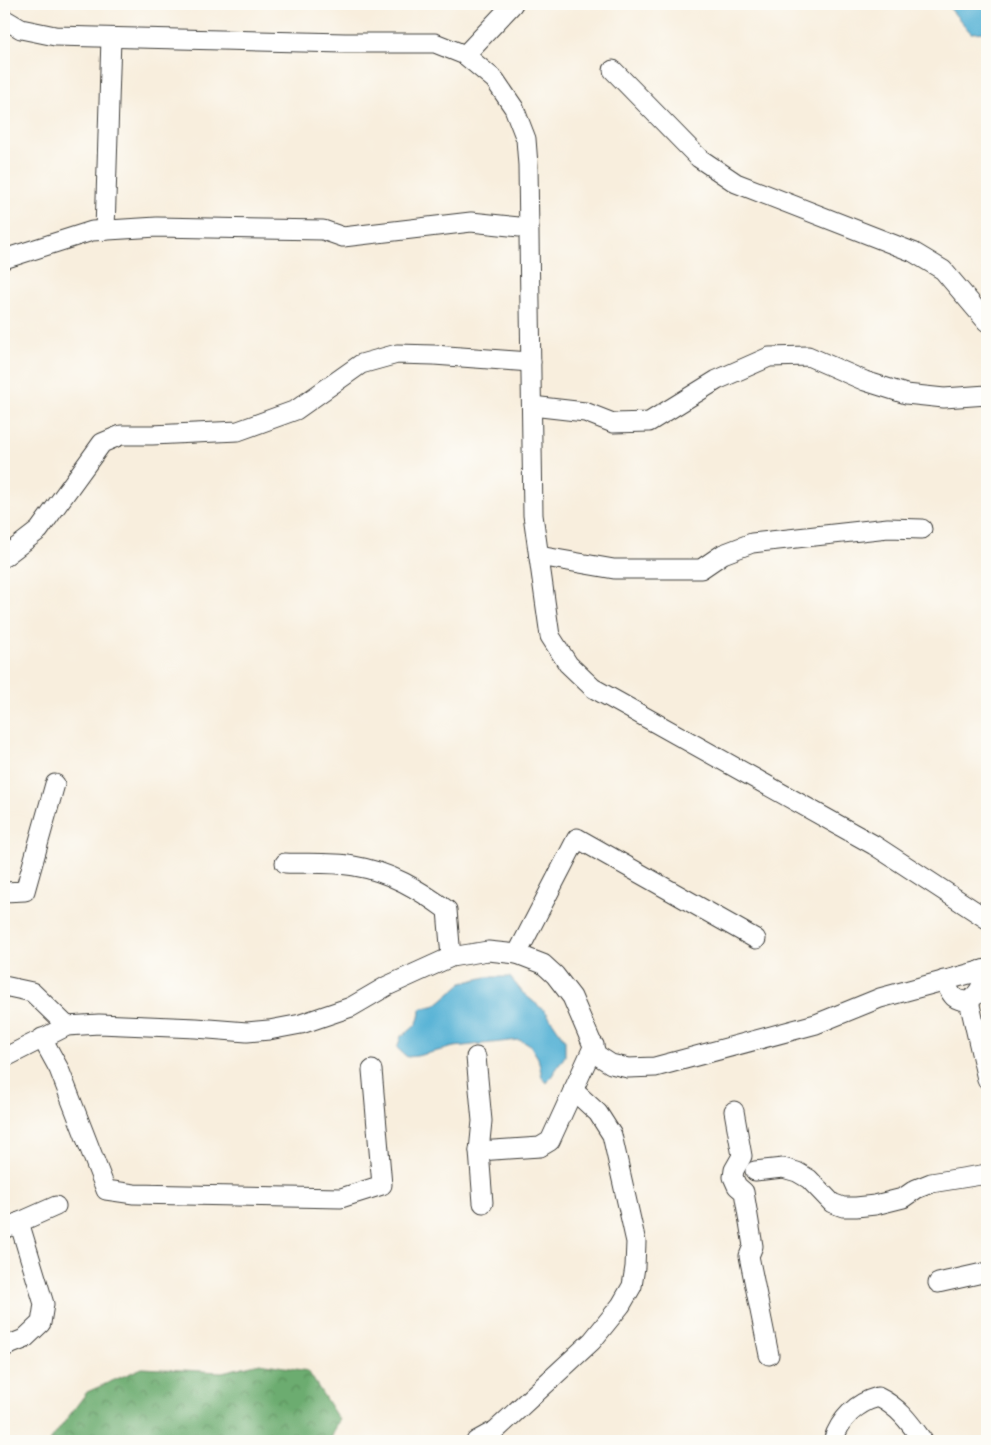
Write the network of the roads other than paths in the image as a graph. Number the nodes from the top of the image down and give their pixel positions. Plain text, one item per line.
1 (513, 4) edge
2 (4, 19) edge
3 (4, 23) edge
4 (111, 38) junction
5 (465, 55) junction
6 (613, 70) dead end
7 (529, 228) junction
8 (105, 230) junction
9 (4, 260) edge
10 (987, 322) edge
11 (531, 362) junction
12 (987, 396) edge
13 (532, 406) junction
14 (922, 529) dead end
15 (539, 556) junction
16 (4, 558) edge
17 (55, 784) dead end
18 (285, 863) dead end
19 (4, 892) edge
20 (987, 919) edge
21 (756, 939) dead end
22 (517, 954) junction
23 (450, 957) junction
24 (985, 970) edge
25 (944, 980) junction
26 (4, 986) edge
27 (969, 1001) junction
28 (67, 1026) junction
29 (42, 1038) junction
30 (594, 1045) junction
31 (476, 1057) dead end
32 (4, 1058) edge
33 (372, 1070) dead end
34 (987, 1079) edge
35 (573, 1090) junction
36 (734, 1111) dead end
37 (479, 1151) junction
38 (742, 1156) junction
39 (755, 1171) junction
40 (987, 1174) edge
41 (744, 1192) junction
42 (483, 1203) dead end
43 (56, 1206) dead end
44 (11, 1225) edge
45 (987, 1272) edge
46 (938, 1283) dead end
47 (4, 1347) edge
48 (769, 1355) dead end
49 (476, 1441) edge
50 (833, 1441) edge
51 (924, 1441) edge

1 - 5 street
2 - 3 street
2 - 4 street
4 - 5 street
4 - 8 street
5 - 7 street
6 - 10 street
7 - 8 street
7 - 11 street
8 - 9 street
11 - 13 street
11 - 16 street
12 - 13 street
13 - 15 street
14 - 15 street
15 - 20 street
17 - 19 street
18 - 23 street
21 - 22 street
22 - 23 street
22 - 30 street
23 - 28 street
24 - 25 street
24 - 27 street
25 - 27 street
25 - 30 street
26 - 28 street
27 - 34 street
28 - 29 street
29 - 32 street
29 - 33 street
30 - 35 street
31 - 37 street
35 - 37 street
35 - 49 street
36 - 38 street
37 - 42 street
38 - 39 street
38 - 41 street
39 - 40 street
39 - 41 street
41 - 48 street
43 - 44 street
44 - 47 street
45 - 46 street
50 - 51 street

